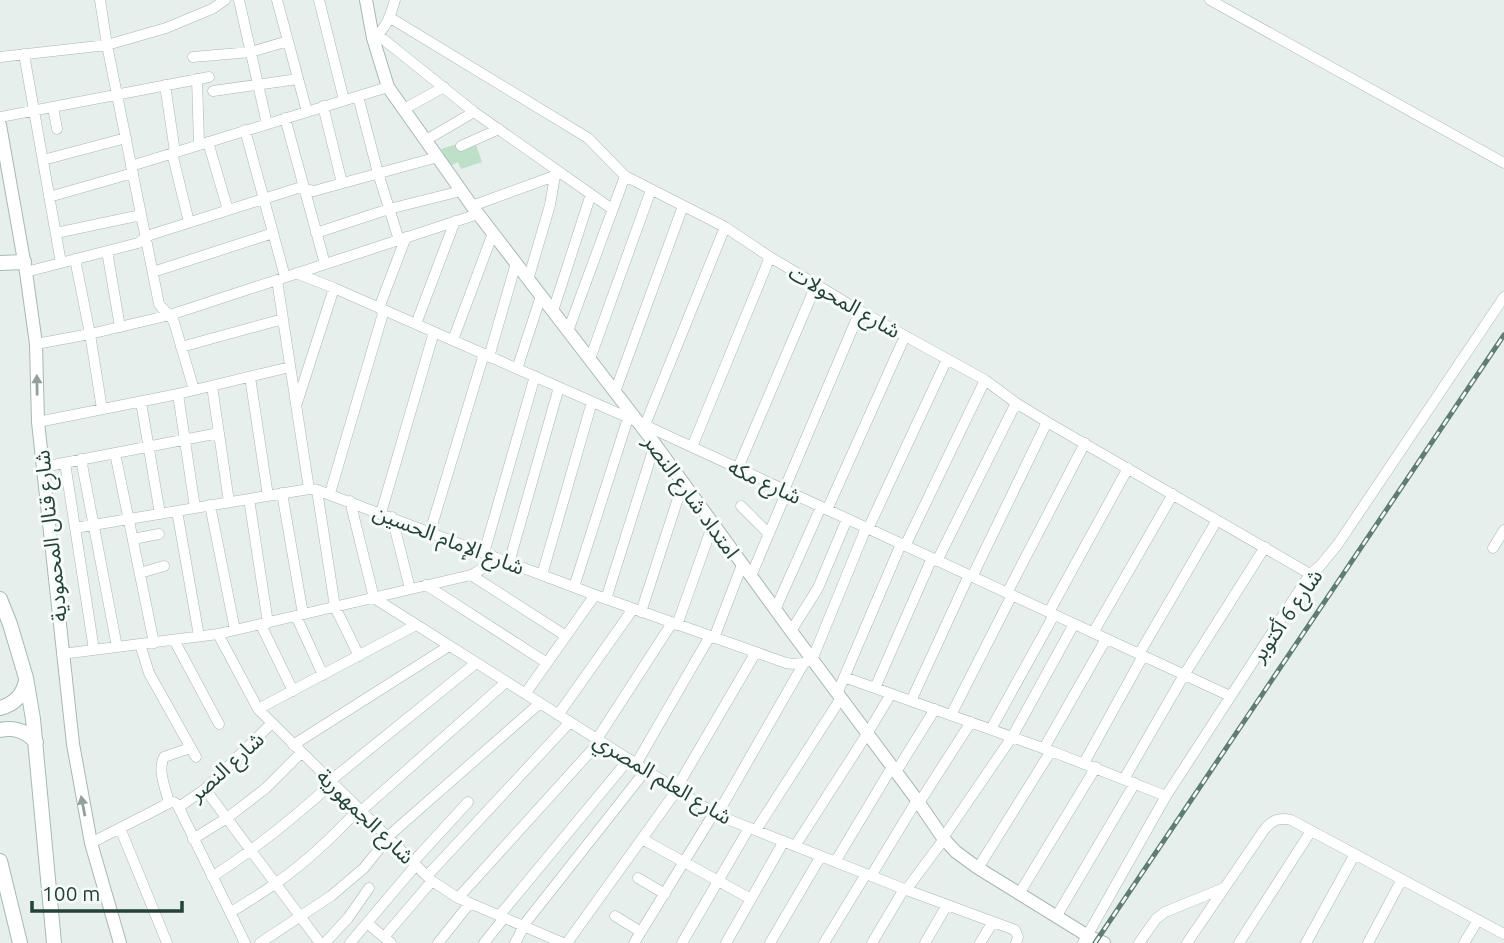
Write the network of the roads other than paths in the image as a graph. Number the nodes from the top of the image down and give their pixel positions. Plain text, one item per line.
1 (100, 0) edge
2 (225, 0) edge
3 (239, 0) edge
4 (277, 0) edge
5 (318, 0) edge
6 (366, 0) edge
7 (394, 0) edge
8 (1210, 0) edge
9 (212, 5) edge
10 (389, 18) junction
11 (376, 37) junction
12 (288, 41) junction
13 (107, 44) junction
14 (251, 52) junction
15 (24, 54) junction
16 (0, 57) edge
17 (193, 57) dead end
18 (209, 76) dead end
19 (197, 79) junction
20 (298, 79) junction
21 (258, 84) junction
22 (165, 85) junction
23 (388, 86) junction
24 (444, 87) junction
25 (213, 91) dead end
26 (117, 94) junction
27 (358, 96) junction
28 (344, 100) junction
29 (323, 106) junction
30 (53, 107) junction
31 (404, 109) junction
32 (34, 111) junction
33 (306, 111) junction
34 (474, 112) junction
35 (0, 117) edge
36 (285, 118) junction
37 (267, 124) junction
38 (0, 125) edge
39 (57, 129) dead end
40 (499, 129) junction
41 (245, 130) junction
42 (126, 138) junction
43 (426, 140) junction
44 (203, 143) junction
45 (461, 146) dead end
46 (174, 152) junction
47 (438, 157) junction
48 (43, 160) junction
49 (1504, 163) edge
50 (132, 169) junction
51 (378, 173) junction
52 (558, 174) junction
53 (625, 176) junction
54 (342, 183) junction
55 (304, 188) junction
56 (651, 190) junction
57 (461, 191) junction
58 (590, 194) junction
59 (49, 197) junction
60 (264, 199) junction
61 (683, 206) junction
62 (389, 209) junction
63 (612, 209) junction
64 (228, 210) junction
65 (475, 210) junction
66 (141, 215) junction
67 (456, 221) junction
68 (189, 222) junction
69 (725, 227) junction
70 (56, 233) junction
71 (273, 233) junction
72 (316, 233) junction
73 (493, 233) junction
74 (146, 237) junction
75 (403, 238) junction
76 (107, 251) junction
77 (770, 257) junction
78 (75, 259) junction
79 (0, 263) edge
80 (61, 263) junction
81 (325, 264) junction
82 (516, 264) junction
83 (25, 267) junction
84 (153, 272) junction
85 (296, 273) junction
86 (281, 278) junction
87 (528, 279) junction
88 (816, 285) junction
89 (334, 288) junction
90 (541, 296) junction
91 (1504, 297) edge
92 (382, 309) junction
93 (553, 311) junction
94 (860, 311) junction
95 (170, 314) junction
96 (283, 319) junction
97 (416, 324) junction
98 (120, 327) junction
99 (568, 331) junction
100 (434, 332) junction
101 (90, 334) junction
102 (905, 337) junction
103 (453, 340) junction
104 (36, 344) junction
105 (181, 347) junction
106 (487, 355) junction
107 (590, 359) junction
108 (947, 359) junction
109 (290, 367) junction
110 (517, 369) junction
111 (535, 376) junction
112 (250, 377) junction
113 (985, 380) junction
114 (212, 386) junction
115 (559, 387) junction
116 (194, 390) junction
117 (615, 392) junction
118 (178, 394) junction
119 (141, 402) junction
120 (592, 402) junction
121 (1016, 403) junction
122 (296, 407) junction
123 (102, 410) junction
124 (38, 422) junction
125 (637, 422) junction
126 (1047, 422) junction
127 (219, 433) junction
128 (185, 439) junction
129 (1084, 443) junction
130 (655, 444) junction
131 (148, 446) junction
132 (692, 447) junction
133 (115, 453) junction
134 (81, 459) junction
135 (65, 463) junction
136 (43, 467) junction
137 (737, 468) junction
138 (1128, 468) junction
139 (683, 483) junction
140 (313, 489) junction
141 (786, 490) junction
142 (282, 493) junction
143 (330, 494) junction
144 (1173, 494) junction
145 (268, 495) junction
146 (249, 499) junction
147 (350, 501) junction
148 (229, 502) junction
149 (210, 505) junction
150 (741, 506) dead end
151 (195, 508) junction
152 (824, 508) junction
153 (177, 511) junction
154 (381, 513) junction
155 (160, 514) junction
156 (392, 517) junction
157 (129, 519) junction
158 (847, 519) junction
159 (1217, 520) junction
160 (713, 524) junction
161 (94, 525) junction
162 (75, 528) junction
163 (867, 528) junction
164 (1504, 530) edge
165 (430, 532) junction
166 (159, 534) dead end
167 (769, 534) junction
168 (133, 540) junction
169 (903, 545) junction
170 (1265, 547) junction
171 (1493, 548) dead end
172 (489, 555) junction
173 (935, 559) junction
174 (509, 563) junction
175 (742, 565) junction
176 (164, 566) dead end
177 (140, 573) junction
178 (1310, 574) junction
179 (471, 575) junction
180 (542, 575) junction
181 (751, 576) junction
182 (971, 576) junction
183 (426, 585) junction
184 (574, 587) junction
185 (410, 589) junction
186 (1009, 594) junction
187 (595, 595) junction
188 (0, 598) edge
189 (374, 598) junction
190 (606, 599) junction
191 (335, 607) junction
192 (637, 610) junction
193 (775, 610) junction
194 (1051, 614) junction
195 (300, 615) junction
196 (265, 624) junction
197 (674, 624) junction
198 (1074, 624) junction
199 (416, 625) junction
200 (235, 630) junction
201 (791, 631) junction
202 (1093, 633) junction
203 (218, 634) junction
204 (566, 635) junction
205 (200, 636) junction
206 (712, 637) junction
207 (1106, 639) junction
208 (174, 640) junction
209 (154, 643) junction
210 (140, 644) junction
211 (449, 646) junction
212 (117, 647) junction
213 (94, 650) junction
214 (756, 652) junction
215 (62, 654) junction
216 (1141, 655) junction
217 (359, 656) junction
218 (808, 662) junction
219 (476, 663) junction
220 (547, 663) junction
221 (323, 675) junction
222 (1184, 675) junction
223 (844, 677) junction
224 (26, 678) junction
225 (506, 682) junction
226 (875, 688) junction
227 (293, 691) junction
228 (525, 694) junction
229 (891, 694) junction
230 (839, 696) junction
231 (1230, 696) junction
232 (911, 701) junction
233 (540, 703) junction
234 (0, 708) edge
235 (258, 709) junction
236 (935, 709) junction
237 (558, 715) junction
238 (951, 715) junction
239 (569, 722) junction
240 (971, 722) junction
241 (219, 724) dead end
242 (271, 724) junction
243 (991, 729) junction
244 (0, 730) edge
245 (867, 734) junction
246 (1012, 737) junction
247 (598, 740) junction
248 (36, 742) junction
249 (190, 747) junction
250 (297, 749) junction
251 (1048, 749) junction
252 (196, 757) dead end
253 (632, 762) junction
254 (1084, 763) junction
255 (1096, 767) junction
256 (646, 770) junction
257 (894, 770) junction
258 (1124, 779) junction
259 (331, 782) junction
260 (1135, 783) junction
261 (205, 789) junction
262 (676, 789) junction
263 (1166, 796) junction
264 (468, 802) dead end
265 (918, 802) junction
266 (174, 805) junction
267 (360, 810) junction
268 (715, 814) junction
269 (227, 818) junction
270 (120, 828) junction
271 (753, 829) junction
272 (1311, 831) junction
273 (389, 838) junction
274 (944, 838) junction
275 (194, 839) junction
276 (642, 839) junction
277 (784, 841) junction
278 (90, 843) junction
279 (795, 846) junction
280 (251, 851) junction
281 (1354, 854) junction
282 (821, 856) junction
283 (0, 861) edge
284 (684, 862) junction
285 (835, 862) junction
286 (415, 864) junction
287 (978, 868) junction
288 (868, 875) junction
289 (212, 877) junction
290 (430, 878) junction
291 (638, 878) dead end
292 (1402, 879) junction
293 (718, 881) junction
294 (276, 884) junction
295 (369, 888) dead end
296 (1224, 888) junction
297 (905, 889) junction
298 (665, 894) junction
299 (1019, 894) junction
300 (458, 898) junction
301 (751, 899) junction
302 (470, 903) junction
303 (947, 905) junction
304 (230, 913) junction
305 (300, 916) junction
306 (615, 916) dead end
307 (1056, 916) junction
308 (502, 917) junction
309 (1478, 920) junction
310 (993, 922) junction
311 (367, 923) junction
312 (524, 926) junction
313 (641, 932) junction
314 (1504, 934) edge
315 (1085, 939) edge
316 (388, 940) edge
317 (560, 942) edge
318 (20, 943) edge
319 (54, 943) edge
320 (120, 943) edge
321 (167, 943) edge
322 (245, 943) edge
323 (260, 943) edge
324 (323, 943) edge
325 (350, 943) edge
326 (438, 943) edge
327 (484, 943) edge
328 (515, 943) edge
329 (634, 943) edge
330 (682, 943) edge
331 (726, 943) edge
332 (770, 943) edge
333 (824, 943) edge
334 (872, 943) edge
335 (925, 943) edge
336 (980, 943) edge
337 (1016, 943) edge
338 (1104, 943) edge
339 (1139, 943) edge
340 (1187, 943) edge
341 (1239, 943) edge
342 (1306, 943) edge
343 (1368, 943) edge
344 (1464, 943) edge

1 - 13 street
2 - 9 street
3 - 14 street
4 - 12 street
5 - 28 street
6 - 11 street, امتداد شارع النصر
7 - 10 street
8 - 49 street
9 - 13 street
10 - 11 street
10 - 53 street, شارع المحولات
11 - 23 street, امتداد شارع النصر
11 - 24 street
12 - 14 street
12 - 20 street
13 - 15 street
13 - 26 street
14 - 17 street
14 - 21 street
15 - 16 street
15 - 32 street
18 - 19 street
19 - 22 street
19 - 44 street
20 - 21 street
20 - 33 street
21 - 25 street
21 - 37 street
22 - 26 street
22 - 46 street
23 - 27 street
23 - 31 street, امتداد شارع النصر
24 - 31 street
24 - 34 street
26 - 30 street
26 - 42 street
27 - 28 street
27 - 51 street
28 - 29 street
29 - 33 street
29 - 54 street
30 - 32 street
30 - 39 street
31 - 43 street, امتداد شارع النصر
32 - 35 street
32 - 48 street
33 - 36 street
34 - 40 street
34 - 43 street
36 - 37 street
36 - 55 street
37 - 41 street
38 - 83 street, شارع قنال المحمودية
40 - 45 street
40 - 52 street
41 - 44 street
41 - 60 street
42 - 48 street
42 - 50 street
43 - 47 street, امتداد شارع النصر
44 - 46 street
44 - 64 street
46 - 50 street
46 - 68 street
47 - 51 street
47 - 57 street, امتداد شارع النصر
48 - 59 street
50 - 59 street
50 - 66 street
51 - 54 street
51 - 62 street
52 - 58 street
52 - 65 street
52 - 87 street
53 - 56 street, شارع المحولات
53 - 63 street
54 - 55 street
55 - 60 street
55 - 72 street
56 - 61 street, شارع المحولات
56 - 107 street
57 - 62 street
57 - 65 street, امتداد شارع النصر
58 - 63 street
58 - 93 street
59 - 70 street
60 - 64 street
60 - 71 street
61 - 69 street, شارع المحولات
61 - 117 street
62 - 72 street
62 - 75 street
63 - 99 street
64 - 68 street
65 - 67 street
65 - 73 street, امتداد شارع النصر
66 - 70 street
66 - 74 street
67 - 75 street
67 - 97 street
68 - 74 street
69 - 77 street, شارع المحولات
69 - 125 street
70 - 80 street
71 - 84 street
71 - 86 street
72 - 81 street
73 - 82 street, امتداد شارع النصر
73 - 103 street
74 - 76 street
74 - 84 street
75 - 81 street
75 - 92 street
76 - 78 street
76 - 98 street
77 - 88 street, شارع المحولات
77 - 132 street
78 - 80 street
78 - 101 street
79 - 83 main road
80 - 83 street
81 - 85 street
82 - 87 street, امتداد شارع النصر
82 - 106 street
83 - 104 street, شارع قنال المحمودية
84 - 95 street
85 - 86 street
85 - 89 street, شارع مكه
86 - 95 street
86 - 96 street
87 - 90 street, امتداد شارع النصر
88 - 94 street, شارع المحولات
88 - 137 street
89 - 92 street, شارع مكه
89 - 122 street
90 - 93 street, امتداد شارع النصر
90 - 110 street
91 - 178 street, شارع 6 أكتوبر
92 - 97 street, شارع مكه
92 - 143 street
93 - 99 street, امتداد شارع النصر
94 - 102 street, شارع المحولات
94 - 141 street
95 - 98 street
95 - 105 street
96 - 105 street
96 - 109 street
97 - 100 street, شارع مكه
98 - 101 street
99 - 107 street, امتداد شارع النصر
100 - 103 street, شارع مكه
100 - 154 street
101 - 104 street
101 - 123 street
102 - 108 street, شارع المحولات
102 - 152 street
103 - 106 street, شارع مكه
124 -> 104 street, شارع قنال المحمودية
105 - 116 street
106 - 110 street, شارع مكه
106 - 165 street
107 - 117 street, امتداد شارع النصر
108 - 113 street, شارع المحولات
108 - 163 street
109 - 112 street
109 - 122 street
110 - 111 street, شارع مكه
111 - 115 street, شارع مكه
111 - 172 street
112 - 114 street
112 - 145 street
113 - 121 street, شارع المحولات
113 - 169 street
114 - 116 street
114 - 127 street
115 - 120 street, شارع مكه
115 - 174 street
116 - 118 street
117 - 125 street, امتداد شارع النصر
118 - 119 street
118 - 128 street
119 - 123 street
119 - 131 street
120 - 125 street, شارع مكه
120 - 180 street
121 - 126 street, شارع المحولات
121 - 173 street
122 - 140 street
123 - 124 street
124 - 136 street, شارع قنال المحمودية
125 - 130 street, امتداد شارع النصر
125 - 132 street, شارع مكه
125 - 184 street
126 - 129 street, شارع المحولات
126 - 182 street
127 - 128 street
127 - 148 street
128 - 131 street
128 - 151 street
129 - 138 street, شارع المحولات
129 - 186 street
130 - 139 street, امتداد شارع النصر
130 - 190 street
131 - 133 street
131 - 155 street
132 - 137 street, شارع مكه
133 - 134 street
133 - 157 street
134 - 135 street
134 - 161 street
135 - 136 street
135 - 162 street
136 - 215 street, شارع قنال المحمودية
137 - 141 street, شارع مكه
138 - 144 street, شارع المحولات
138 - 194 street
139 - 160 street, امتداد شارع النصر
139 - 192 street
140 - 142 street, شارع الإمام الحسين
140 - 143 street, شارع الإمام الحسين
140 - 191 street
141 - 152 street, شارع مكه
141 - 167 street
142 - 145 street, شارع الإمام الحسين
142 - 195 street
143 - 147 street, شارع الإمام الحسين
144 - 159 street, شارع المحولات
144 - 202 street
145 - 146 street, شارع الإمام الحسين
146 - 148 street, شارع الإمام الحسين
146 - 196 street
147 - 154 street, شارع الإمام الحسين
147 - 189 street
148 - 149 street, شارع الإمام الحسين
149 - 151 street, شارع الإمام الحسين
149 - 200 street
150 - 167 street
151 - 153 street, شارع الإمام الحسين
152 - 158 street, شارع مكه
152 - 193 street
153 - 155 street, شارع الإمام الحسين
153 - 205 street
154 - 156 street, شارع الإمام الحسين
155 - 157 street, شارع الإمام الحسين
156 - 165 street, شارع الإمام الحسين
156 - 185 street
157 - 161 street, شارع الإمام الحسين
157 - 168 street
158 - 163 street, شارع مكه
158 - 201 street
159 - 170 street, شارع المحولات
159 - 216 street
160 - 175 street, امتداد شارع النصر
160 - 197 street
161 - 162 street, شارع الإمام الحسين
161 - 212 street
162 - 213 street
163 - 169 street, شارع مكه
163 - 218 street
164 - 171 street
165 - 172 street, شارع الإمام الحسين
166 - 168 street
167 - 181 street
168 - 177 street
169 - 173 street, شارع مكه
169 - 223 street
170 - 178 street, شارع المحولات
170 - 222 street
172 - 174 street, شارع الإمام الحسين
172 - 179 street
173 - 182 street, شارع مكه
173 - 226 street
174 - 180 street, شارع الإمام الحسين
175 - 181 street, امتداد شارع النصر
175 - 206 street
176 - 177 street
177 - 209 street
178 - 231 street, شارع 6 أكتوبر
179 - 183 street
179 - 204 street
180 - 184 street, شارع الإمام الحسين
181 - 193 street, امتداد شارع النصر
182 - 186 street, شارع مكه
182 - 232 street
183 - 185 street
183 - 220 street
184 - 187 street, شارع الإمام الحسين
185 - 189 street
186 - 194 street, شارع مكه
186 - 238 street
187 - 190 street, شارع الإمام الحسين
187 - 204 street
188 - 224 main road
189 - 191 street
189 - 199 street, شارع العلم المصري
190 - 192 street, شارع الإمام الحسين
191 - 195 street
191 - 217 street
192 - 197 street, شارع الإمام الحسين
192 - 237 street
193 - 201 street, امتداد شارع النصر
194 - 198 street, شارع مكه
194 - 243 street
195 - 196 street
195 - 221 street
196 - 200 street
196 - 227 street
197 - 206 street, شارع الإمام الحسين
197 - 247 street
198 - 202 street, شارع مكه
198 - 246 street
199 - 211 street, شارع العلم المصري
199 - 217 street
200 - 203 street
201 - 218 street, امتداد شارع النصر
202 - 207 street, شارع مكه
203 - 205 street
203 - 235 street, شارع الجمهورية
204 - 220 street
205 - 208 street
206 - 214 street, شارع الإمام الحسين
206 - 253 street
207 - 216 street, شارع مكه
207 - 251 street
208 - 209 street
208 - 241 street
209 - 210 street
210 - 212 street
210 - 249 street
211 - 219 street, شارع العلم المصري
211 - 250 street
212 - 213 street
213 - 215 street
214 - 218 street, شارع الإمام الحسين
214 - 262 street
278 -> 215 street, شارع قنال المحمودية
216 - 222 street, شارع مكه
216 - 254 street
217 - 221 street
218 - 230 street, امتداد شارع النصر
218 - 268 street
219 - 225 street, شارع العلم المصري
219 - 259 street
220 - 228 street
221 - 227 street
222 - 231 street, شارع مكه
222 - 258 street
223 - 226 street
223 - 230 street
224 - 234 main road
224 - 248 main road
225 - 228 street, شارع العلم المصري
225 - 267 street
226 - 229 street
227 - 235 street
228 - 233 street, شارع العلم المصري
229 - 232 street
229 - 245 street
230 - 245 street, امتداد شارع النصر
230 - 271 street
231 - 263 street, شارع 6 أكتوبر
232 - 236 street
233 - 237 street, شارع العلم المصري
233 - 273 street
235 - 242 street, شارع الجمهورية
236 - 238 street
236 - 257 street
237 - 239 street, شارع العلم المصري
238 - 240 street
239 - 247 street, شارع العلم المصري
239 - 290 street
240 - 243 street
240 - 265 street
242 - 250 street, شارع الجمهورية
242 - 261 street, شارع النصر
243 - 246 street
244 - 248 main road
245 - 257 street, امتداد شارع النصر
245 - 279 street
246 - 251 street
246 - 274 street
247 - 253 street, شارع العلم المصري
247 - 300 street
248 - 319 main road
249 - 252 street
249 - 266 street
250 - 259 street, شارع الجمهورية
250 - 269 street
251 - 254 street
251 - 287 street
253 - 256 street, شارع العلم المصري
253 - 308 street
254 - 255 street
255 - 258 street
255 - 299 street
256 - 262 street, شارع العلم المصري
256 - 312 street
257 - 265 street, امتداد شارع النصر
257 - 285 street
258 - 260 street
259 - 267 street, شارع الجمهورية
259 - 280 street
260 - 263 street
260 - 307 street
261 - 266 street, شارع النصر
261 - 269 street
262 - 268 street, شارع العلم المصري
262 - 276 street
263 - 315 street, شارع 6 أكتوبر
264 - 286 street
265 - 274 street, امتداد شارع النصر
265 - 288 street
266 - 270 street, شارع النصر
266 - 275 street
267 - 273 street, شارع الجمهورية
267 - 294 street
268 - 271 street, شارع العلم المصري
268 - 284 street
269 - 275 street
269 - 280 street
270 - 278 street, شارع النصر
270 - 321 street
271 - 277 street, شارع العلم المصري
271 - 293 street
272 - 281 street
272 - 296 street
272 - 341 street
273 - 286 street, شارع الجمهورية
273 - 305 street
274 - 287 street, امتداد شارع النصر
274 - 297 street
275 - 289 street
276 - 284 street
276 - 317 street
277 - 279 street, شارع العلم المصري
277 - 301 street
278 - 320 street, شارع قنال المحمودية
279 - 282 street, شارع العلم المصري
280 - 289 street
280 - 294 street
281 - 292 street
281 - 342 street
282 - 285 street, شارع العلم المصري
282 - 332 street
283 - 318 main road
284 - 293 street
284 - 298 street
285 - 288 street, شارع العلم المصري
286 - 290 street, شارع الجمهورية
286 - 311 street
287 - 299 street, امتداد شارع النصر
288 - 297 street, شارع العلم المصري
288 - 333 street
289 - 304 street
290 - 300 street, شارع الجمهورية
290 - 316 street
291 - 298 street
292 - 309 street
292 - 343 street
293 - 301 street
293 - 330 street
294 - 304 street
294 - 305 street
295 - 324 street
296 - 339 street
296 - 340 street
297 - 303 street, شارع العلم المصري
297 - 334 street
298 - 313 street
299 - 307 street, امتداد شارع النصر
300 - 302 street, شارع الجمهورية
301 - 331 street
302 - 308 street, شارع الجمهورية
302 - 326 street
303 - 310 street, شارع العلم المصري
303 - 335 street
304 - 322 street
305 - 323 street
305 - 324 street
306 - 313 street
307 - 315 street, امتداد شارع النصر
308 - 312 street, شارع الجمهورية
308 - 327 street
309 - 314 street
309 - 344 street
310 - 336 street
310 - 337 street, شارع العلم المصري
311 - 316 street
311 - 325 street
312 - 317 street, شارع الجمهورية
312 - 328 street
313 - 329 street
315 - 338 street

